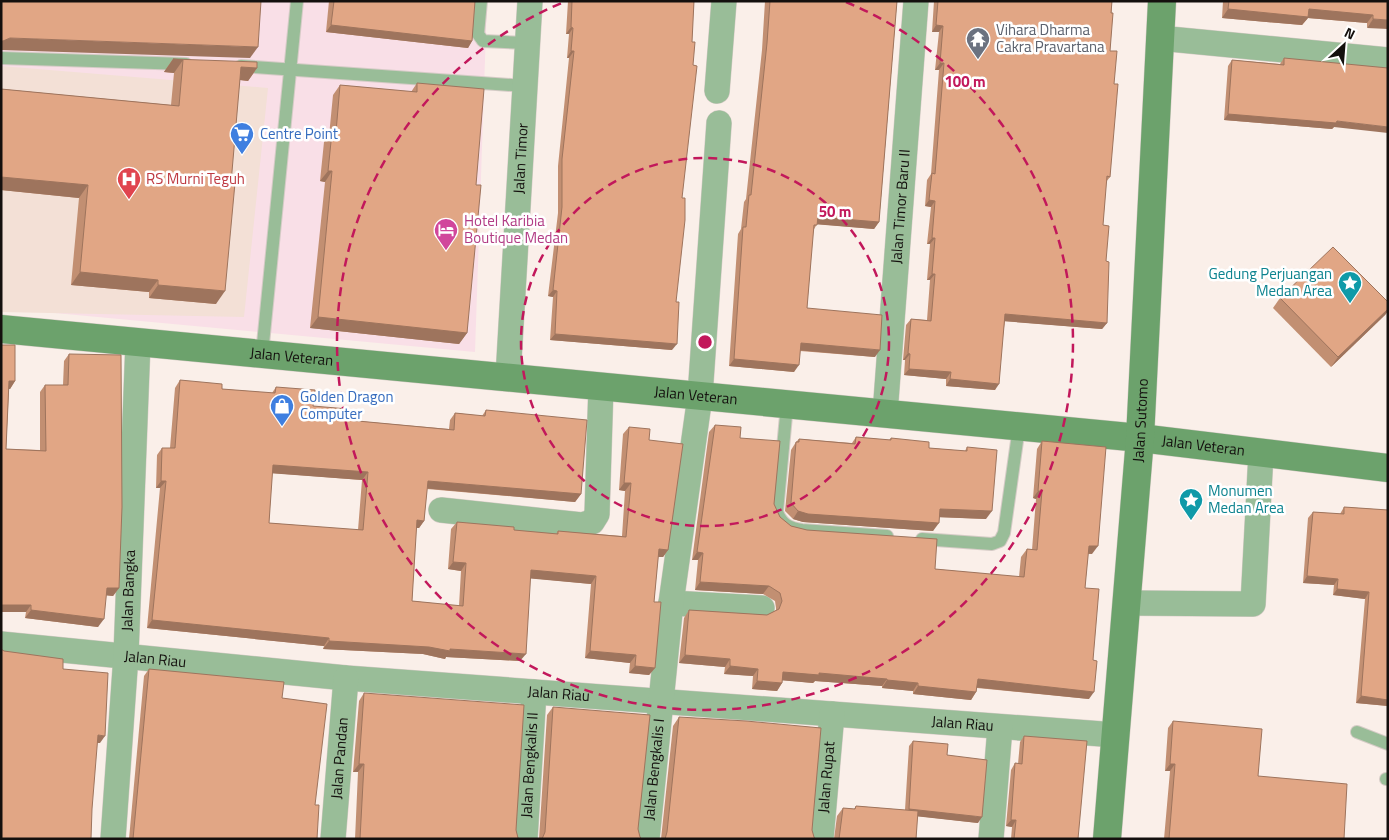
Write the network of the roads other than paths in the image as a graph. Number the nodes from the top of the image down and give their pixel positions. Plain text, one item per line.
1 (297, 1) edge
2 (482, 1) edge
3 (530, 1) edge
4 (724, 1) edge
5 (916, 1) edge
6 (1162, 1) edge
7 (1160, 38) junction
8 (527, 43) junction
9 (1, 58) edge
10 (1388, 60) edge
11 (195, 65) edge
12 (224, 66) edge
13 (292, 68) junction
14 (525, 86) junction
15 (717, 91) dead end
16 (719, 123) dead end
17 (1, 329) edge
18 (138, 342) junction
19 (262, 354) junction
20 (508, 376) junction
21 (601, 386) junction
22 (700, 396) junction
23 (788, 404) junction
24 (885, 414) junction
25 (1019, 427) junction
26 (1140, 438) junction
27 (1261, 453) junction
28 (1388, 468) edge
29 (441, 510) dead end
30 (671, 603) junction
31 (1126, 603) junction
32 (762, 608) dead end
33 (1, 644) edge
34 (126, 656) junction
35 (346, 678) junction
36 (534, 692) junction
37 (661, 700) junction
38 (832, 714) junction
39 (1000, 727) junction
40 (1356, 732) dead end
41 (1116, 735) junction
42 (1388, 744) edge
43 (113, 839) edge
44 (333, 839) edge
45 (525, 839) edge
46 (647, 839) edge
47 (821, 839) edge
48 (991, 839) edge
49 (1107, 839) edge

1 - 13 lane
2 - 8 lane
3 - 8 street, Jalan Timor
4 - 15 street
5 - 24 street, Jalan Timor Baru II
6 - 7 street, Jalan Sutomo
7 - 10 street
7 - 26 street, Jalan Sutomo
8 - 14 street, Jalan Timor
9 - 11 lane
12 - 13 lane
13 - 14 lane
13 - 19 lane
14 - 20 street, Jalan Timor
16 - 22 street, Jalan Bengkalis I
17 - 18 street, Jalan Veteran
18 - 19 street, Jalan Veteran
18 - 34 street, Jalan Bangka
19 - 20 street, Jalan Veteran
20 - 21 street, Jalan Veteran
21 - 22 street, Jalan Veteran
21 - 29 street
22 - 23 street, Jalan Veteran
22 - 30 street, Jalan Bengkalis I
23 - 24 street, Jalan Veteran
23 - 25 lane
24 - 25 street, Jalan Veteran
25 - 26 street, Jalan Veteran
26 - 27 street, Jalan Veteran
26 - 31 street, Jalan Sutomo
27 - 28 street, Jalan Veteran
27 - 31 street
30 - 32 street
30 - 37 street, Jalan Bengkalis I
31 - 41 street, Jalan Sutomo
33 - 34 street, Jalan Riau
34 - 35 street, Jalan Riau
34 - 43 street, Jalan Bangka
35 - 36 street, Jalan Riau
35 - 44 street, Jalan Pandan
36 - 37 street, Jalan Riau
36 - 45 street, Jalan Bengkalis II
37 - 38 street, Jalan Riau
37 - 46 street, Jalan Bengkalis I
38 - 39 street, Jalan Riau
38 - 47 street, Jalan Rupat
39 - 41 street, Jalan Riau
39 - 48 street
40 - 42 lane
41 - 49 street, Jalan Sutomo

